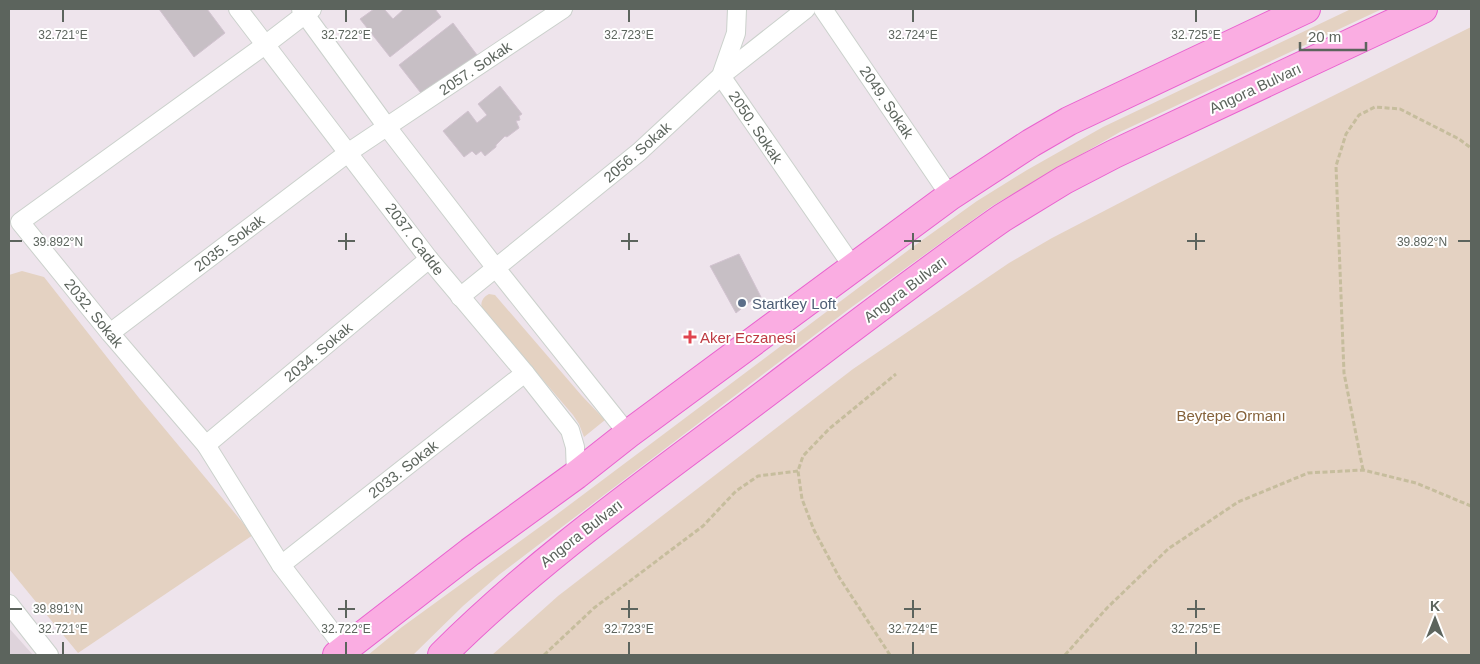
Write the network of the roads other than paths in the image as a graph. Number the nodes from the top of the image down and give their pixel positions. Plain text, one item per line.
1 (238, 9) edge
2 (563, 9) edge
3 (737, 9) edge
4 (806, 9) edge
5 (823, 9) edge
6 (1423, 9) edge
7 (1302, 10) edge
8 (306, 11) edge
9 (265, 45) junction
10 (721, 76) junction
11 (387, 128) junction
12 (349, 152) junction
13 (950, 196) junction
14 (429, 259) junction
15 (495, 267) junction
16 (853, 268) junction
17 (460, 296) junction
18 (110, 333) junction
19 (525, 373) junction
20 (628, 434) junction
21 (206, 445) junction
22 (576, 475) junction
23 (281, 565) junction
24 (9, 604) edge
25 (341, 652) edge
26 (49, 655) edge
27 (442, 655) edge

1 - 9 street, 2037. Cadde
2 - 11 street, 2057. Sokak
3 - 10 street, 2056. Sokak
4 - 10 street, 2050. Sokak
5 - 13 street, 2049. Sokak
6 - 27 main road, Angora Bulvarı
7 - 13 main road
8 - 9 street
8 - 11 street
9 - 12 street, 2037. Cadde
9 - 18 street, 2032. Sokak
10 - 15 street, 2056. Sokak
10 - 16 street, 2050. Sokak
11 - 12 street, 2057. Sokak
11 - 15 street
12 - 14 street, 2037. Cadde
12 - 18 street, 2035. Sokak
13 - 16 main road
14 - 17 street, 2037. Cadde
14 - 21 street, 2034. Sokak
15 - 17 street, 2056. Sokak
15 - 20 street
16 - 20 main road
17 - 19 street, 2037. Cadde
18 - 21 street, 2032. Sokak
19 - 22 street, 2037. Cadde
19 - 23 street, 2033. Sokak
20 - 22 main road
21 - 23 street, 2032. Sokak
22 - 25 main road
23 - 25 street, 2032. Sokak
24 - 26 street

